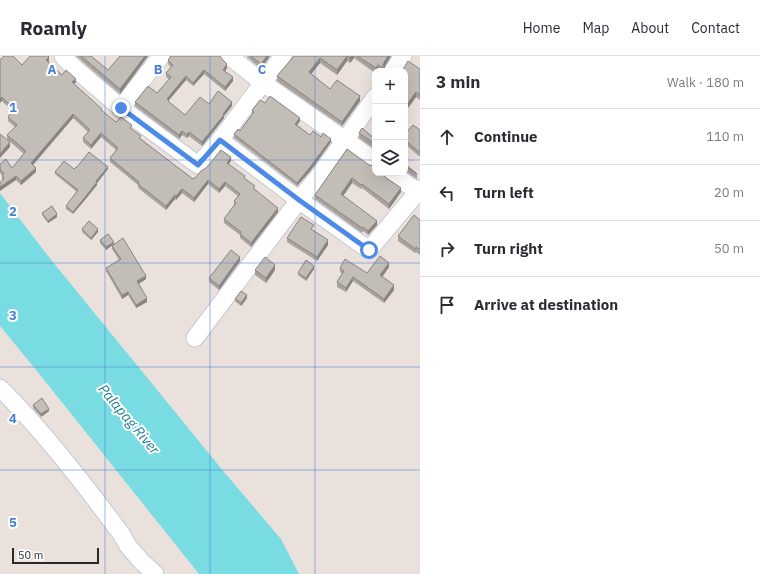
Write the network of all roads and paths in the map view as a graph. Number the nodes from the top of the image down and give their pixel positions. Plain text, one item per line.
1 (63, 56) edge
2 (161, 56) edge
3 (229, 56) edge
4 (283, 56) edge
5 (403, 56) edge
6 (395, 68) edge
7 (263, 83) junction
8 (372, 101) edge
9 (121, 108) junction
10 (220, 140) junction
11 (346, 140) junction
12 (372, 159) edge
13 (396, 176) edge
14 (419, 191) edge
15 (299, 200) junction
16 (195, 338) dead end
17 (0, 388) edge
18 (155, 574) edge

1 - 9 street
2 - 9 street
3 - 7 street
4 - 7 street
5 - 6 street
7 - 10 street
7 - 11 street
8 - 11 street
9 - 10 street
10 - 15 street
11 - 12 street
11 - 15 street
13 - 14 street
14 - 15 street
15 - 16 street
17 - 18 street

